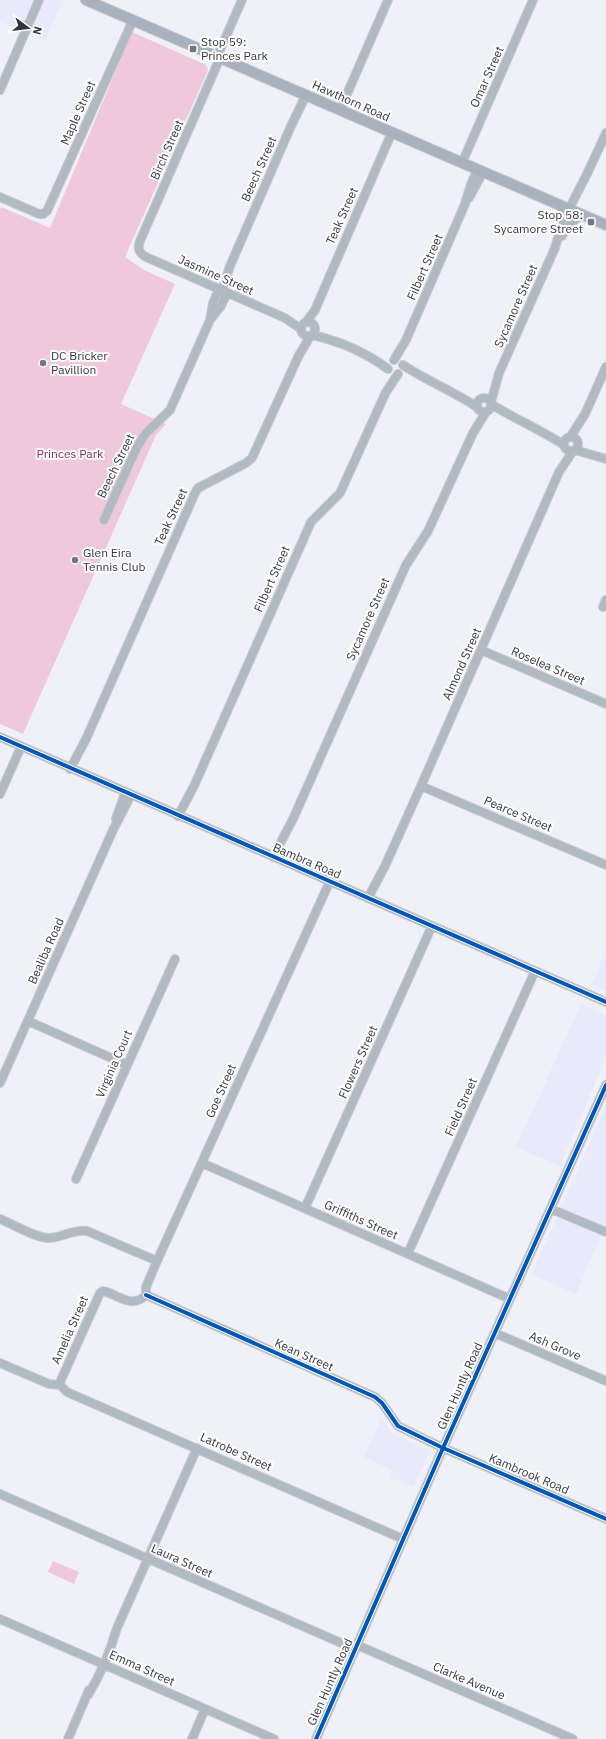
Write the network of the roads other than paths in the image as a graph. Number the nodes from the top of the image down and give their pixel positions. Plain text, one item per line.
1 (39, 0) edge
2 (242, 0) edge
3 (388, 0) edge
4 (533, 0) edge
5 (94, 2) edge
6 (133, 20) junction
7 (219, 57) junction
8 (0, 90) edge
9 (304, 94) junction
10 (340, 110) junction
11 (392, 132) junction
12 (606, 133) edge
13 (462, 163) junction
14 (480, 171) junction
15 (0, 197) edge
16 (572, 210) junction
17 (606, 225) edge
18 (555, 248) junction
19 (139, 252) joint
20 (221, 290) junction
21 (308, 328) junction
22 (396, 367) junction
23 (606, 367) edge
24 (484, 405) junction
25 (572, 444) junction
26 (606, 459) edge
27 (104, 520) dead end
28 (481, 650) junction
29 (606, 704) edge
30 (0, 737) edge
31 (21, 747) junction
32 (72, 770) junction
33 (421, 786) junction
34 (0, 794) edge
35 (128, 794) junction
36 (180, 817) junction
37 (276, 858) junction
38 (606, 865) edge
39 (330, 881) junction
40 (371, 899) junction
41 (432, 926) junction
42 (175, 959) dead end
43 (535, 971) junction
44 (606, 1002) edge
45 (28, 1021) junction
46 (127, 1065) junction
47 (0, 1083) edge
48 (606, 1085) edge
49 (202, 1163) junction
50 (76, 1179) dead end
51 (306, 1208) junction
52 (551, 1208) junction
53 (0, 1219) edge
54 (606, 1232) edge
55 (408, 1253) junction
56 (157, 1261) junction
57 (146, 1295) junction
58 (510, 1299) junction
59 (495, 1333) junction
60 (0, 1363) edge
61 (606, 1381) edge
62 (60, 1384) junction
63 (197, 1448) junction
64 (443, 1448) junction
65 (0, 1494) edge
66 (606, 1519) edge
67 (404, 1539) junction
68 (148, 1560) junction
69 (0, 1619) edge
70 (356, 1647) junction
71 (101, 1664) junction
72 (205, 1709) junction
73 (68, 1739) edge
74 (192, 1739) edge
75 (274, 1739) edge
76 (316, 1739) edge
77 (573, 1739) edge

1 - 8 street
2 - 7 street, Birch Street
3 - 10 street
4 - 13 street, Omar Street
5 - 6 main road, Hawthorn Road
6 - 7 main road, Hawthorn Road
6 - 15 street, Maple Street
7 - 9 main road, Hawthorn Road
7 - 19 street, Birch Street
9 - 10 main road, Hawthorn Road
9 - 20 street, Beech Street
10 - 11 main road, Hawthorn Road
11 - 13 main road, Hawthorn Road
11 - 21 street, Teak Street
12 - 16 street, Sycamore Street
13 - 14 main road, Hawthorn Road
14 - 16 main road, Hawthorn Road
14 - 22 street, Filbert Street
16 - 17 main road, Hawthorn Road
16 - 18 street, Sycamore Street
16 - 18 street, Sycamore Street
18 - 24 street, Sycamore Street
19 - 20 street, Jasmine Street
20 - 21 street, Jasmine Street
20 - 27 street, Beech Street
21 - 22 street, Jasmine Street
21 - 32 street, Teak Street
22 - 24 street, Jasmine Street
22 - 36 street, Filbert Street
23 - 25 street, Almond Street
24 - 25 street, Jasmine Street
24 - 37 street, Sycamore Street
25 - 26 street, Jasmine Street
25 - 28 street, Almond Street
28 - 29 street, Roselea Street
28 - 33 street, Almond Street
30 - 31 street, Bambra Road
31 - 32 street, Bambra Road
31 - 34 street
32 - 35 street, Bambra Road
33 - 38 street, Pearce Street
33 - 40 street, Almond Street
35 - 36 street, Bambra Road
35 - 45 street, Bealiba Road
36 - 37 street, Bambra Road
37 - 39 street, Bambra Road
39 - 40 street, Bambra Road
39 - 49 street, Goe Street
40 - 41 street, Bambra Road
41 - 43 street, Bambra Road
41 - 51 street, Flowers Street
42 - 46 street, Virginia Court
43 - 44 street, Bambra Road
43 - 55 street, Field Street
45 - 46 street
45 - 47 street, Bealiba Road
46 - 50 street, Virginia Court
48 - 52 street, Glen Huntly Road
49 - 51 street, Griffiths Street
49 - 56 street, Goe Street
51 - 55 street, Griffiths Street
52 - 54 street
52 - 58 street, Glen Huntly Road
53 - 56 street
55 - 58 street, Griffiths Street
56 - 57 street, Goe Street
57 - 62 street, Amelia Street
57 - 64 street, Kean Street
58 - 59 street, Glen Huntly Road
59 - 61 street, Ash Grove
59 - 64 street, Glen Huntly Road
60 - 62 street
62 - 63 street, Latrobe Street
63 - 67 street, Latrobe Street
63 - 68 street
64 - 66 street, Kambrook Road
64 - 67 street, Glen Huntly Road
65 - 68 street, Laura Street
67 - 70 street, Glen Huntly Road
68 - 70 street, Laura Street
68 - 71 street
69 - 71 street, Emma Street
70 - 76 street, Glen Huntly Road
70 - 77 street, Clarke Avenue
71 - 72 street, Emma Street
71 - 73 street
72 - 74 street
72 - 75 street, Emma Street

